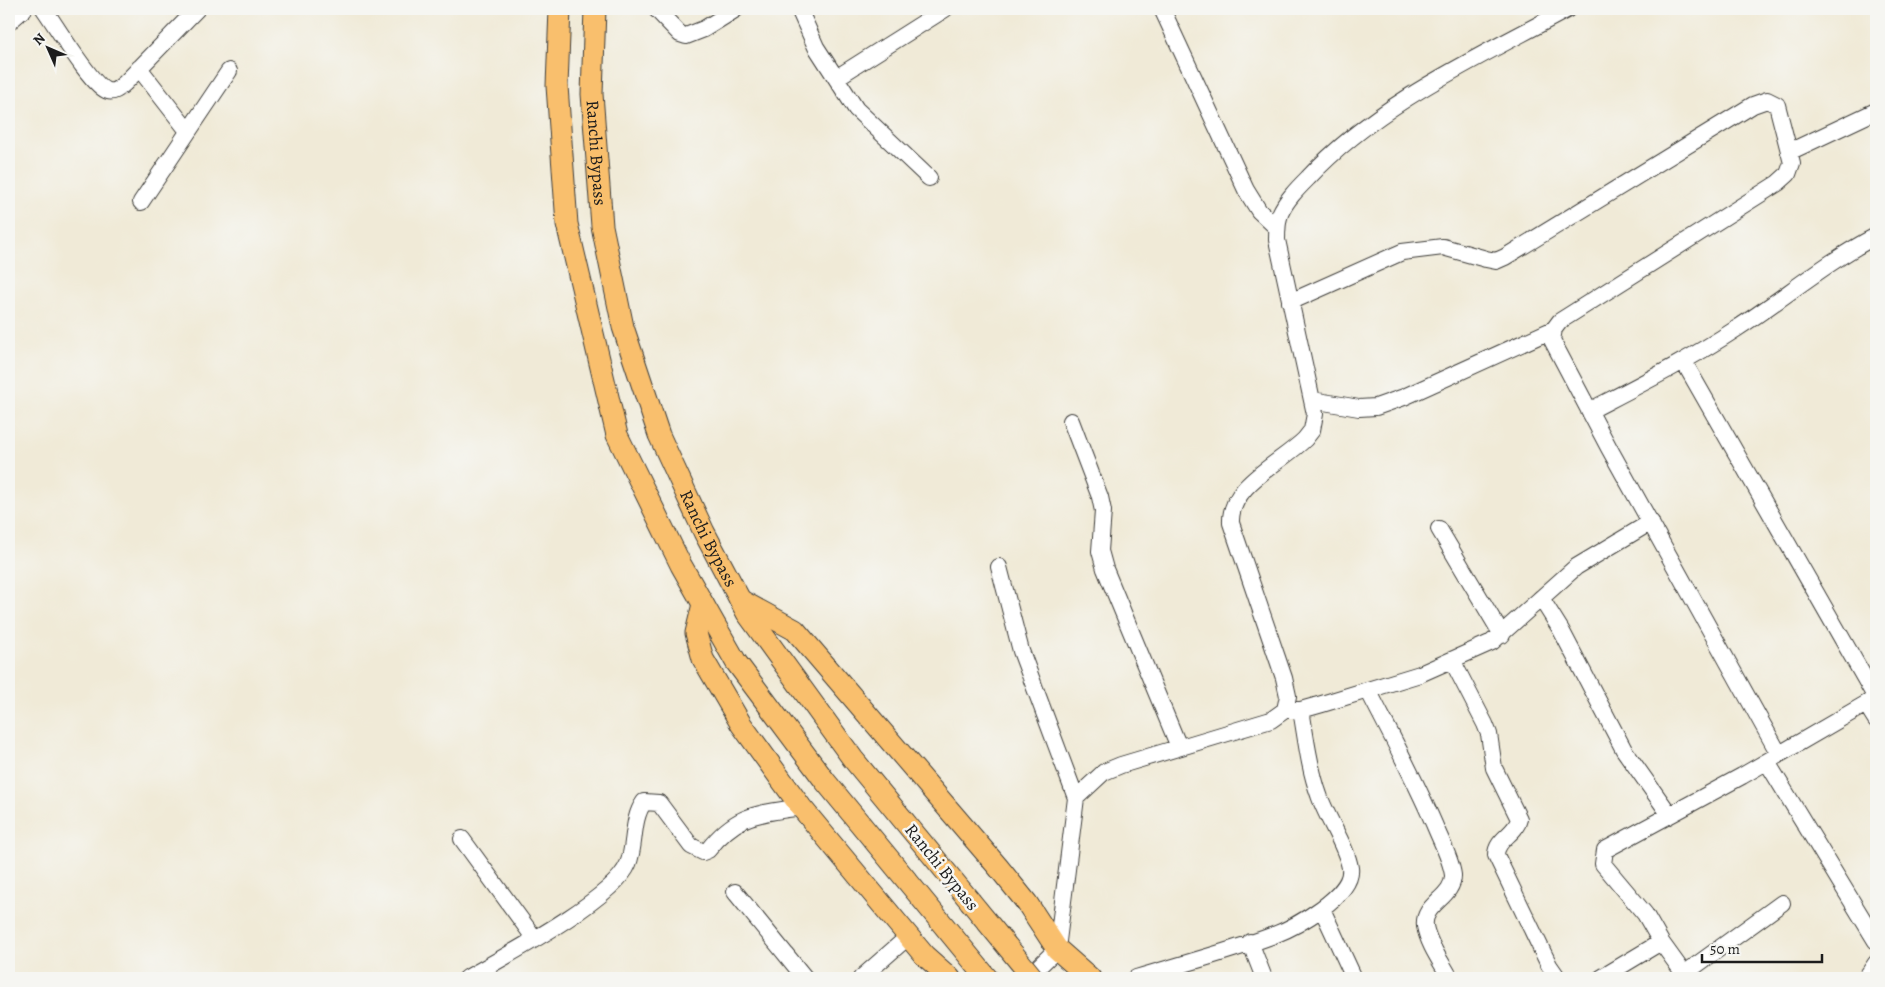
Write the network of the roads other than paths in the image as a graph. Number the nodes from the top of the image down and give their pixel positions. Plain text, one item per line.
1 (24, 9) edge
2 (44, 9) edge
3 (197, 9) edge
4 (560, 9) edge
5 (595, 9) edge
6 (656, 9) edge
7 (736, 9) edge
8 (801, 9) edge
9 (945, 9) edge
10 (1162, 9) edge
11 (1568, 9) edge
12 (9, 22) edge
13 (139, 68) junction
14 (228, 71) dead end
15 (836, 78) junction
16 (1876, 111) edge
17 (188, 131) junction
18 (1789, 152) junction
19 (929, 178) dead end
20 (142, 202) dead end
21 (1277, 228) junction
22 (1876, 236) edge
23 (1290, 302) junction
24 (1554, 329) junction
25 (1684, 362) junction
26 (1312, 400) junction
27 (1589, 411) junction
28 (1071, 421) dead end
29 (1651, 522) junction
30 (1439, 529) dead end
31 (999, 567) dead end
32 (1541, 598) junction
33 (740, 600) junction
34 (703, 604) junction
35 (1502, 635) junction
36 (1452, 660) junction
37 (1368, 690) junction
38 (1873, 700) edge
39 (1293, 710) junction
40 (1876, 720) edge
41 (1179, 747) junction
42 (1773, 758) junction
43 (1076, 798) junction
44 (801, 807) junction
45 (1670, 815) junction
46 (462, 839) dead end
47 (735, 892) dead end
48 (1782, 903) dead end
49 (1322, 909) junction
50 (909, 936) junction
51 (535, 939) junction
52 (1876, 941) edge
53 (1250, 942) junction
54 (1661, 942) junction
55 (1057, 949) junction
56 (1876, 963) edge
57 (1686, 976) edge
58 (467, 978) edge
59 (805, 978) edge
60 (861, 978) edge
61 (950, 978) edge
62 (987, 978) edge
63 (1027, 978) edge
64 (1033, 978) edge
65 (1090, 978) edge
66 (1136, 978) edge
67 (1264, 978) edge
68 (1354, 978) edge
69 (1450, 978) edge
70 (1558, 978) edge
71 (1601, 978) edge
72 (1866, 978) edge

1 - 12 street
2 - 13 street
3 - 13 street
4 - 34 main road, Ranchi Bypass
5 - 33 main road, Ranchi Bypass
6 - 7 street
8 - 15 street
9 - 15 street
10 - 21 street
11 - 21 street
13 - 17 street
14 - 17 street
15 - 19 street
16 - 18 street
17 - 20 street
18 - 23 street
18 - 24 street
21 - 23 street
22 - 25 street
23 - 26 street
24 - 26 street
24 - 27 street
25 - 27 street
25 - 38 street
26 - 39 street
27 - 29 street
28 - 41 street
29 - 32 street
29 - 42 street
30 - 35 street
31 - 43 street
32 - 35 street
32 - 45 street
33 - 55 main road
33 - 64 main road, Ranchi Bypass, bridge
34 - 44 main road
34 - 62 main road, Ranchi Bypass
35 - 36 street
36 - 37 street
36 - 70 street
37 - 39 street
37 - 69 street
38 - 40 street
38 - 42 street
39 - 41 street
39 - 49 street
41 - 43 street
42 - 45 street
42 - 52 street
43 - 55 street
44 - 50 main road
44 - 51 street
45 - 54 street
46 - 51 street
47 - 59 street
48 - 57 street
49 - 53 street
49 - 68 street
50 - 60 street
50 - 61 main road
51 - 58 street
53 - 66 street
53 - 67 street
54 - 57 street
54 - 71 street
55 - 63 street
55 - 65 main road
56 - 72 street

